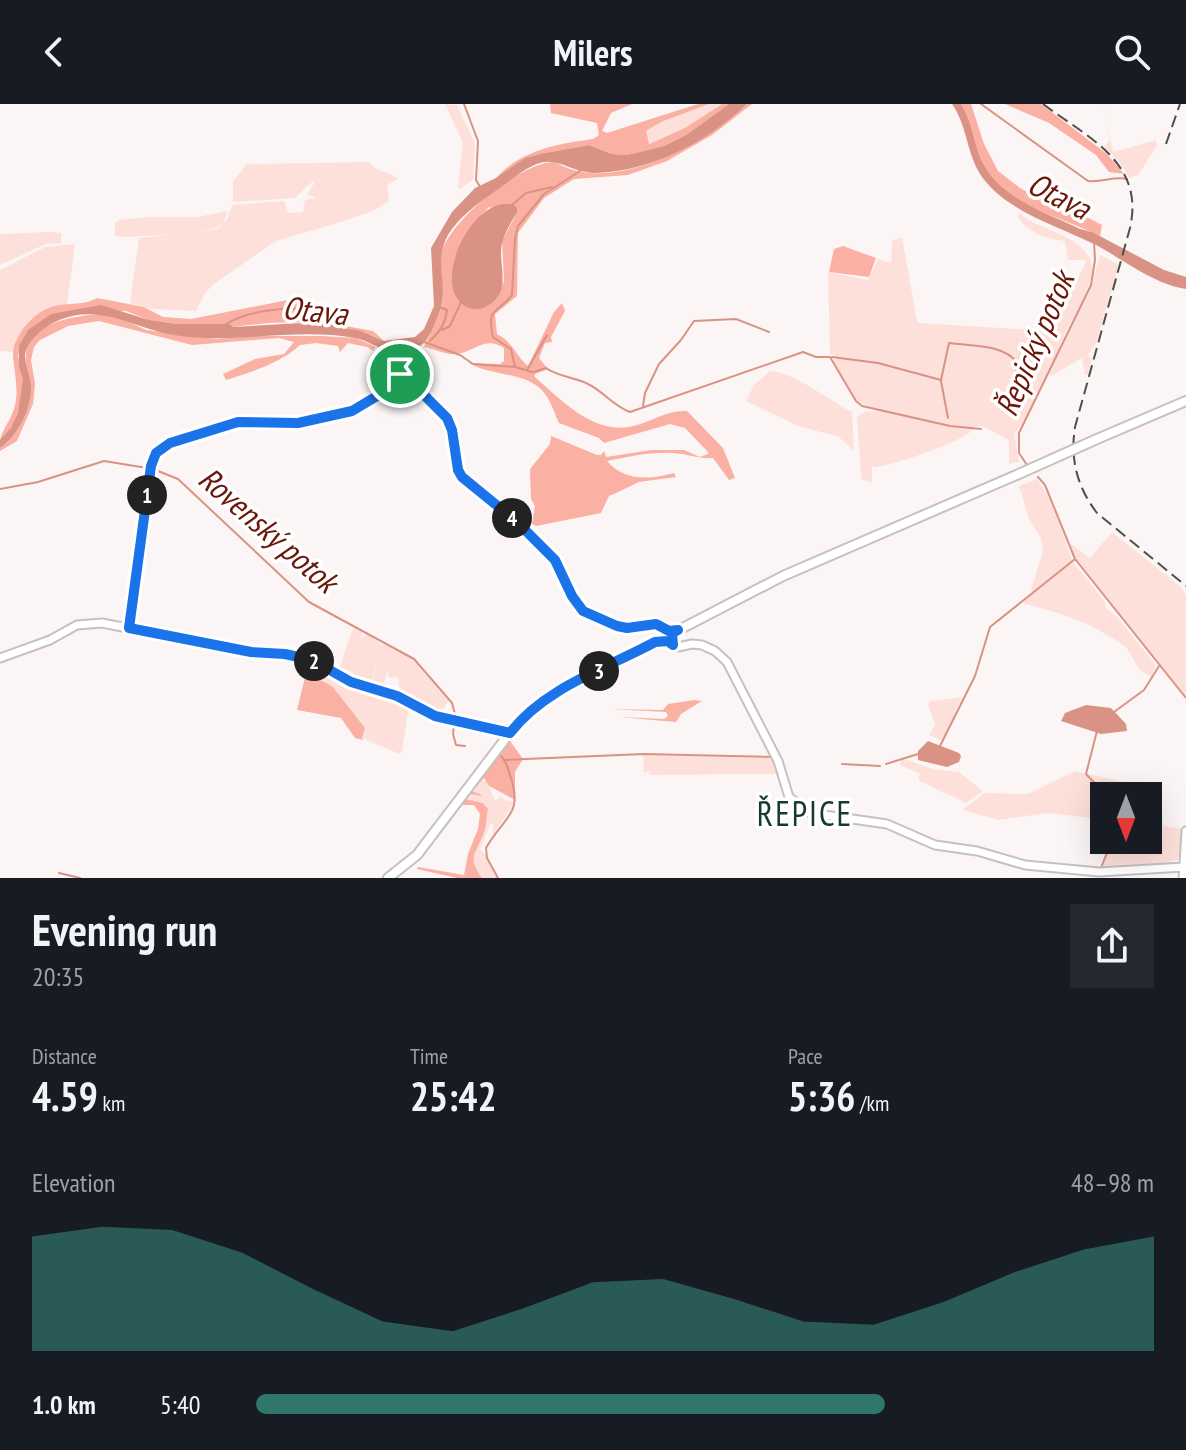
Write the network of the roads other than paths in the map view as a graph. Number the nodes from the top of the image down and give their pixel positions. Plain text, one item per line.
1 (1186, 401) edge
2 (129, 628) junction
3 (667, 634) junction
4 (673, 645) junction
5 (0, 658) edge
6 (510, 733) junction
7 (1186, 831) edge
8 (1184, 867) junction
9 (388, 878) edge
10 (1183, 878) edge

1 - 3 main road, bridge
2 - 3 street
2 - 5 street
2 - 6 street
3 - 4 street
3 - 4 street
3 - 6 main road
4 - 8 street
6 - 9 main road
7 - 8 street
8 - 10 street

